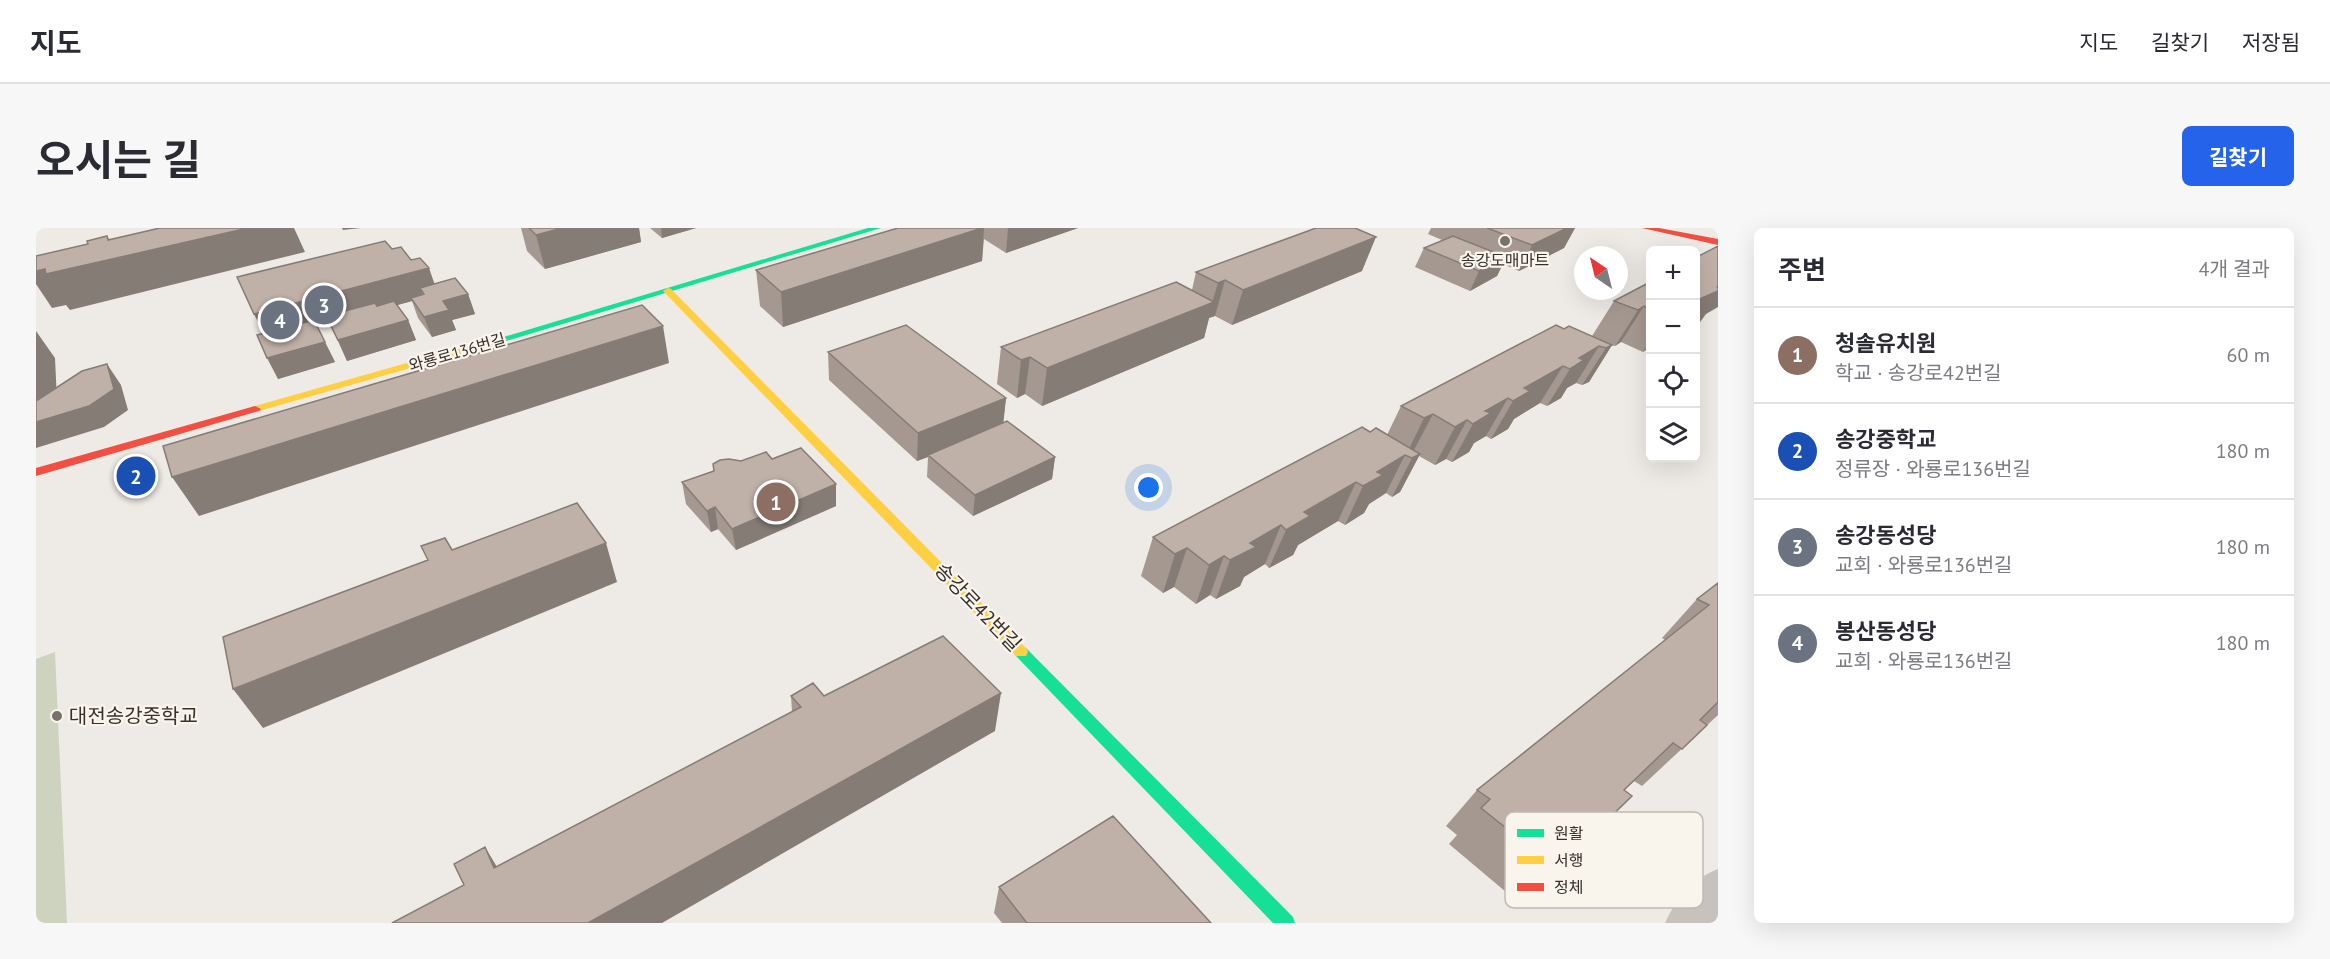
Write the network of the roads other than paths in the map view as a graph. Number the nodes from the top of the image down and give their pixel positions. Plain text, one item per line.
1 (876, 228) edge
2 (1646, 228) edge
3 (1718, 242) edge
4 (668, 291) junction
5 (36, 472) edge
6 (1718, 890) edge
7 (1703, 906) edge
8 (1702, 908) edge
9 (1286, 923) edge
10 (1688, 923) edge

1 - 4 main road, 와룡로136번길
2 - 3 main road
4 - 5 main road, 와룡로136번길
4 - 9 main road, 송강로42번길
6 - 7 street
8 - 10 street

